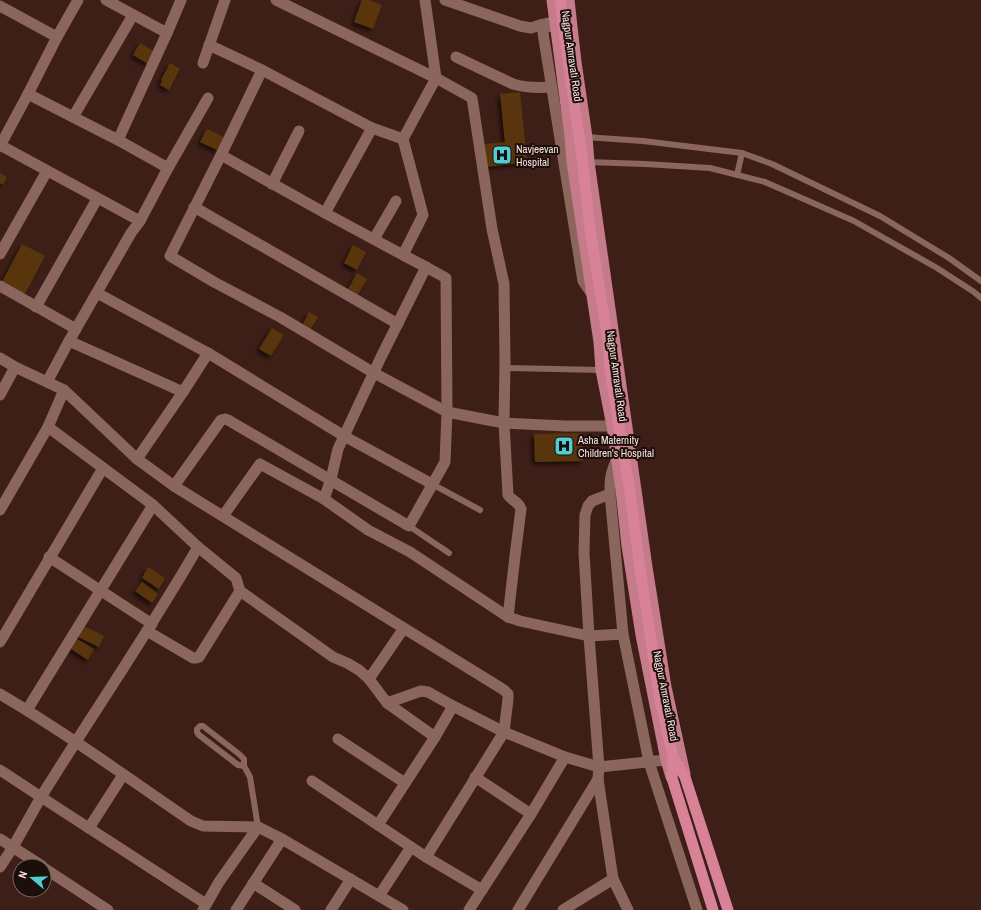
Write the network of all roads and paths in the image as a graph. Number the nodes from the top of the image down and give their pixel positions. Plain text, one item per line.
1 (78, 0) edge
2 (106, 0) edge
3 (181, 0) edge
4 (225, 0) edge
5 (276, 0) edge
6 (425, 0) edge
7 (445, 0) edge
8 (552, 0) edge
9 (560, 0) edge
10 (569, 0) edge
11 (0, 6) edge
12 (133, 15) junction
13 (554, 23) junction
14 (167, 33) junction
15 (57, 37) junction
16 (209, 45) junction
17 (456, 57) dead end
18 (202, 63) dead end
19 (262, 70) junction
20 (436, 78) junction
21 (552, 87) junction
22 (28, 94) junction
23 (208, 98) dead end
24 (73, 117) junction
25 (372, 128) junction
26 (299, 131) dead end
27 (565, 135) junction
28 (587, 137) junction
29 (403, 139) junction
30 (118, 140) junction
31 (0, 146) edge
32 (742, 153) junction
33 (221, 155) junction
34 (568, 162) junction
35 (589, 162) junction
36 (168, 168) junction
37 (47, 171) junction
38 (738, 175) junction
39 (272, 184) junction
40 (97, 199) junction
41 (396, 201) dead end
42 (194, 207) junction
43 (325, 213) junction
44 (140, 221) junction
45 (374, 240) junction
46 (0, 254) edge
47 (404, 255) junction
48 (426, 267) junction
49 (981, 281) edge
50 (0, 286) edge
51 (97, 293) junction
52 (981, 298) edge
53 (36, 307) junction
54 (398, 324) junction
55 (76, 329) junction
56 (69, 341) junction
57 (208, 354) junction
58 (0, 358) edge
59 (15, 367) junction
60 (505, 368) junction
61 (601, 370) junction
62 (374, 373) junction
63 (47, 382) junction
64 (64, 390) junction
65 (183, 392) junction
66 (0, 395) edge
67 (447, 412) junction
68 (504, 423) junction
69 (612, 426) junction
70 (48, 427) junction
71 (344, 436) junction
72 (137, 459) junction
73 (616, 461) junction
74 (103, 468) junction
75 (331, 480) junction
76 (432, 484) junction
77 (174, 486) junction
78 (610, 494) junction
79 (324, 499) junction
80 (153, 505) junction
81 (0, 510) edge
82 (480, 510) dead end
83 (223, 516) junction
84 (409, 526) junction
85 (198, 547) junction
86 (449, 554) dead end
87 (50, 557) junction
88 (100, 590) junction
89 (240, 591) junction
90 (508, 617) junction
91 (149, 628) junction
92 (404, 628) junction
93 (623, 634) junction
94 (590, 636) junction
95 (0, 642) edge
96 (369, 679) junction
97 (0, 694) edge
98 (387, 703) junction
99 (453, 706) junction
100 (27, 710) junction
101 (504, 732) junction
102 (435, 737) junction
103 (338, 739) dead end
104 (76, 742) junction
105 (565, 757) junction
106 (670, 759) junction
107 (648, 762) junction
108 (244, 766) junction
109 (599, 767) junction
110 (0, 770) edge
111 (124, 774) junction
112 (475, 777) junction
113 (685, 777) junction
114 (598, 780) junction
115 (312, 781) dead end
116 (405, 783) junction
117 (41, 797) junction
118 (531, 814) junction
119 (378, 825) junction
120 (258, 827) junction
121 (89, 828) junction
122 (0, 839) edge
123 (282, 839) junction
124 (13, 847) junction
125 (411, 847) junction
126 (426, 857) junction
127 (30, 858) edge
128 (0, 867) edge
129 (52, 873) edge
130 (351, 879) junction
131 (614, 879) junction
132 (253, 883) junction
133 (482, 890) junction
134 (379, 896) junction
135 (205, 907) edge
136 (400, 909) edge
137 (566, 909) edge
138 (108, 910) edge
139 (236, 910) edge
140 (295, 910) edge
141 (331, 910) edge
142 (469, 910) edge
143 (518, 910) edge
144 (628, 910) edge
145 (697, 910) edge
146 (713, 910) edge
147 (728, 910) edge

1 - 15 street
2 - 12 street
3 - 14 street
4 - 16 street
5 - 20 street
6 - 20 street
7 - 13 street
8 - 13 main road, Nagpur Amravati Road
9 - 106 highway
10 - 28 main road, Nagpur Amravati Road
11 - 15 street
12 - 14 street
12 - 24 street
13 - 21 street
13 - 27 main road, Nagpur Amravati Road
14 - 30 street
15 - 22 street
16 - 18 street
16 - 19 street
17 - 21 street
19 - 25 street
19 - 33 street
20 - 29 street
20 - 60 street
21 - 27 street
22 - 24 street
22 - 31 street
23 - 36 street
24 - 30 street
25 - 29 street
25 - 43 street
26 - 39 street
27 - 28 lane
27 - 34 main road, Nagpur Amravati Road
28 - 32 lane
28 - 35 main road, Nagpur Amravati Road
29 - 47 street
30 - 36 street
31 - 37 street
32 - 38 lane
32 - 49 lane
33 - 39 street
33 - 42 street
34 - 35 lane
34 - 61 main road, Nagpur Amravati Road
35 - 38 lane
35 - 113 main road, Nagpur Amravati Road
36 - 44 street
37 - 40 street
37 - 46 street
38 - 52 lane
39 - 43 street
40 - 44 street
40 - 53 street
41 - 45 street
42 - 54 street
42 - 62 street
43 - 45 street
44 - 51 street
45 - 47 street
47 - 48 street
48 - 54 street
48 - 67 street
50 - 53 street
51 - 55 street
51 - 57 street
53 - 55 street
54 - 62 street
55 - 56 street
56 - 63 street
56 - 65 street
57 - 65 street
57 - 71 street
58 - 59 street
59 - 63 street
59 - 66 street
60 - 61 lane
60 - 68 street
61 - 69 main road, Nagpur Amravati Road
62 - 67 street
62 - 71 street
63 - 64 street
64 - 70 street
64 - 72 street
65 - 72 street
67 - 68 street
67 - 76 street
68 - 69 street
68 - 90 street
69 - 73 main road, Nagpur Amravati Road
70 - 74 street
70 - 81 street
71 - 75 street
71 - 76 street
72 - 77 street
73 - 78 street
73 - 106 main road, Nagpur Amravati Road
74 - 80 street
74 - 87 street
75 - 77 street
75 - 79 street
75 - 84 street
76 - 82 lane
76 - 84 street
77 - 83 street
78 - 93 street
78 - 94 street
79 - 83 street
79 - 90 street
80 - 85 street
80 - 88 street
83 - 92 street
84 - 86 lane
85 - 89 street
85 - 91 street
87 - 88 street
87 - 95 street
88 - 91 street
88 - 100 street
89 - 91 street
89 - 96 street
90 - 94 street
91 - 104 street
92 - 96 street
92 - 101 street
93 - 94 street
93 - 107 street
94 - 109 street
96 - 98 street
97 - 100 street
98 - 99 street
98 - 102 street
99 - 101 street
99 - 102 street
100 - 104 street
101 - 105 street
101 - 112 street
102 - 116 street
103 - 116 street
104 - 111 street
104 - 117 street
105 - 109 street
105 - 118 street
106 - 107 street
106 - 113 highway, Nagpur Amravati Road
106 - 146 highway, Nagpur Amravati Road
107 - 109 street
107 - 145 street
108 - 108 lane
108 - 120 lane
109 - 114 street
110 - 117 street
111 - 120 street
111 - 121 street
112 - 118 street
112 - 126 street
113 - 147 highway, Nagpur Amravati Road
114 - 131 street
114 - 143 street
115 - 119 street
116 - 119 street
117 - 121 street
117 - 124 street
118 - 133 street
119 - 125 street
120 - 123 street
120 - 135 street
121 - 135 street
122 - 124 street
123 - 130 street
123 - 132 street
124 - 127 street
124 - 128 street
125 - 126 street
125 - 134 street
126 - 133 street
129 - 138 street
130 - 134 street
130 - 141 street
131 - 137 street
131 - 144 street
132 - 139 street
132 - 140 street
133 - 142 street
134 - 136 street

